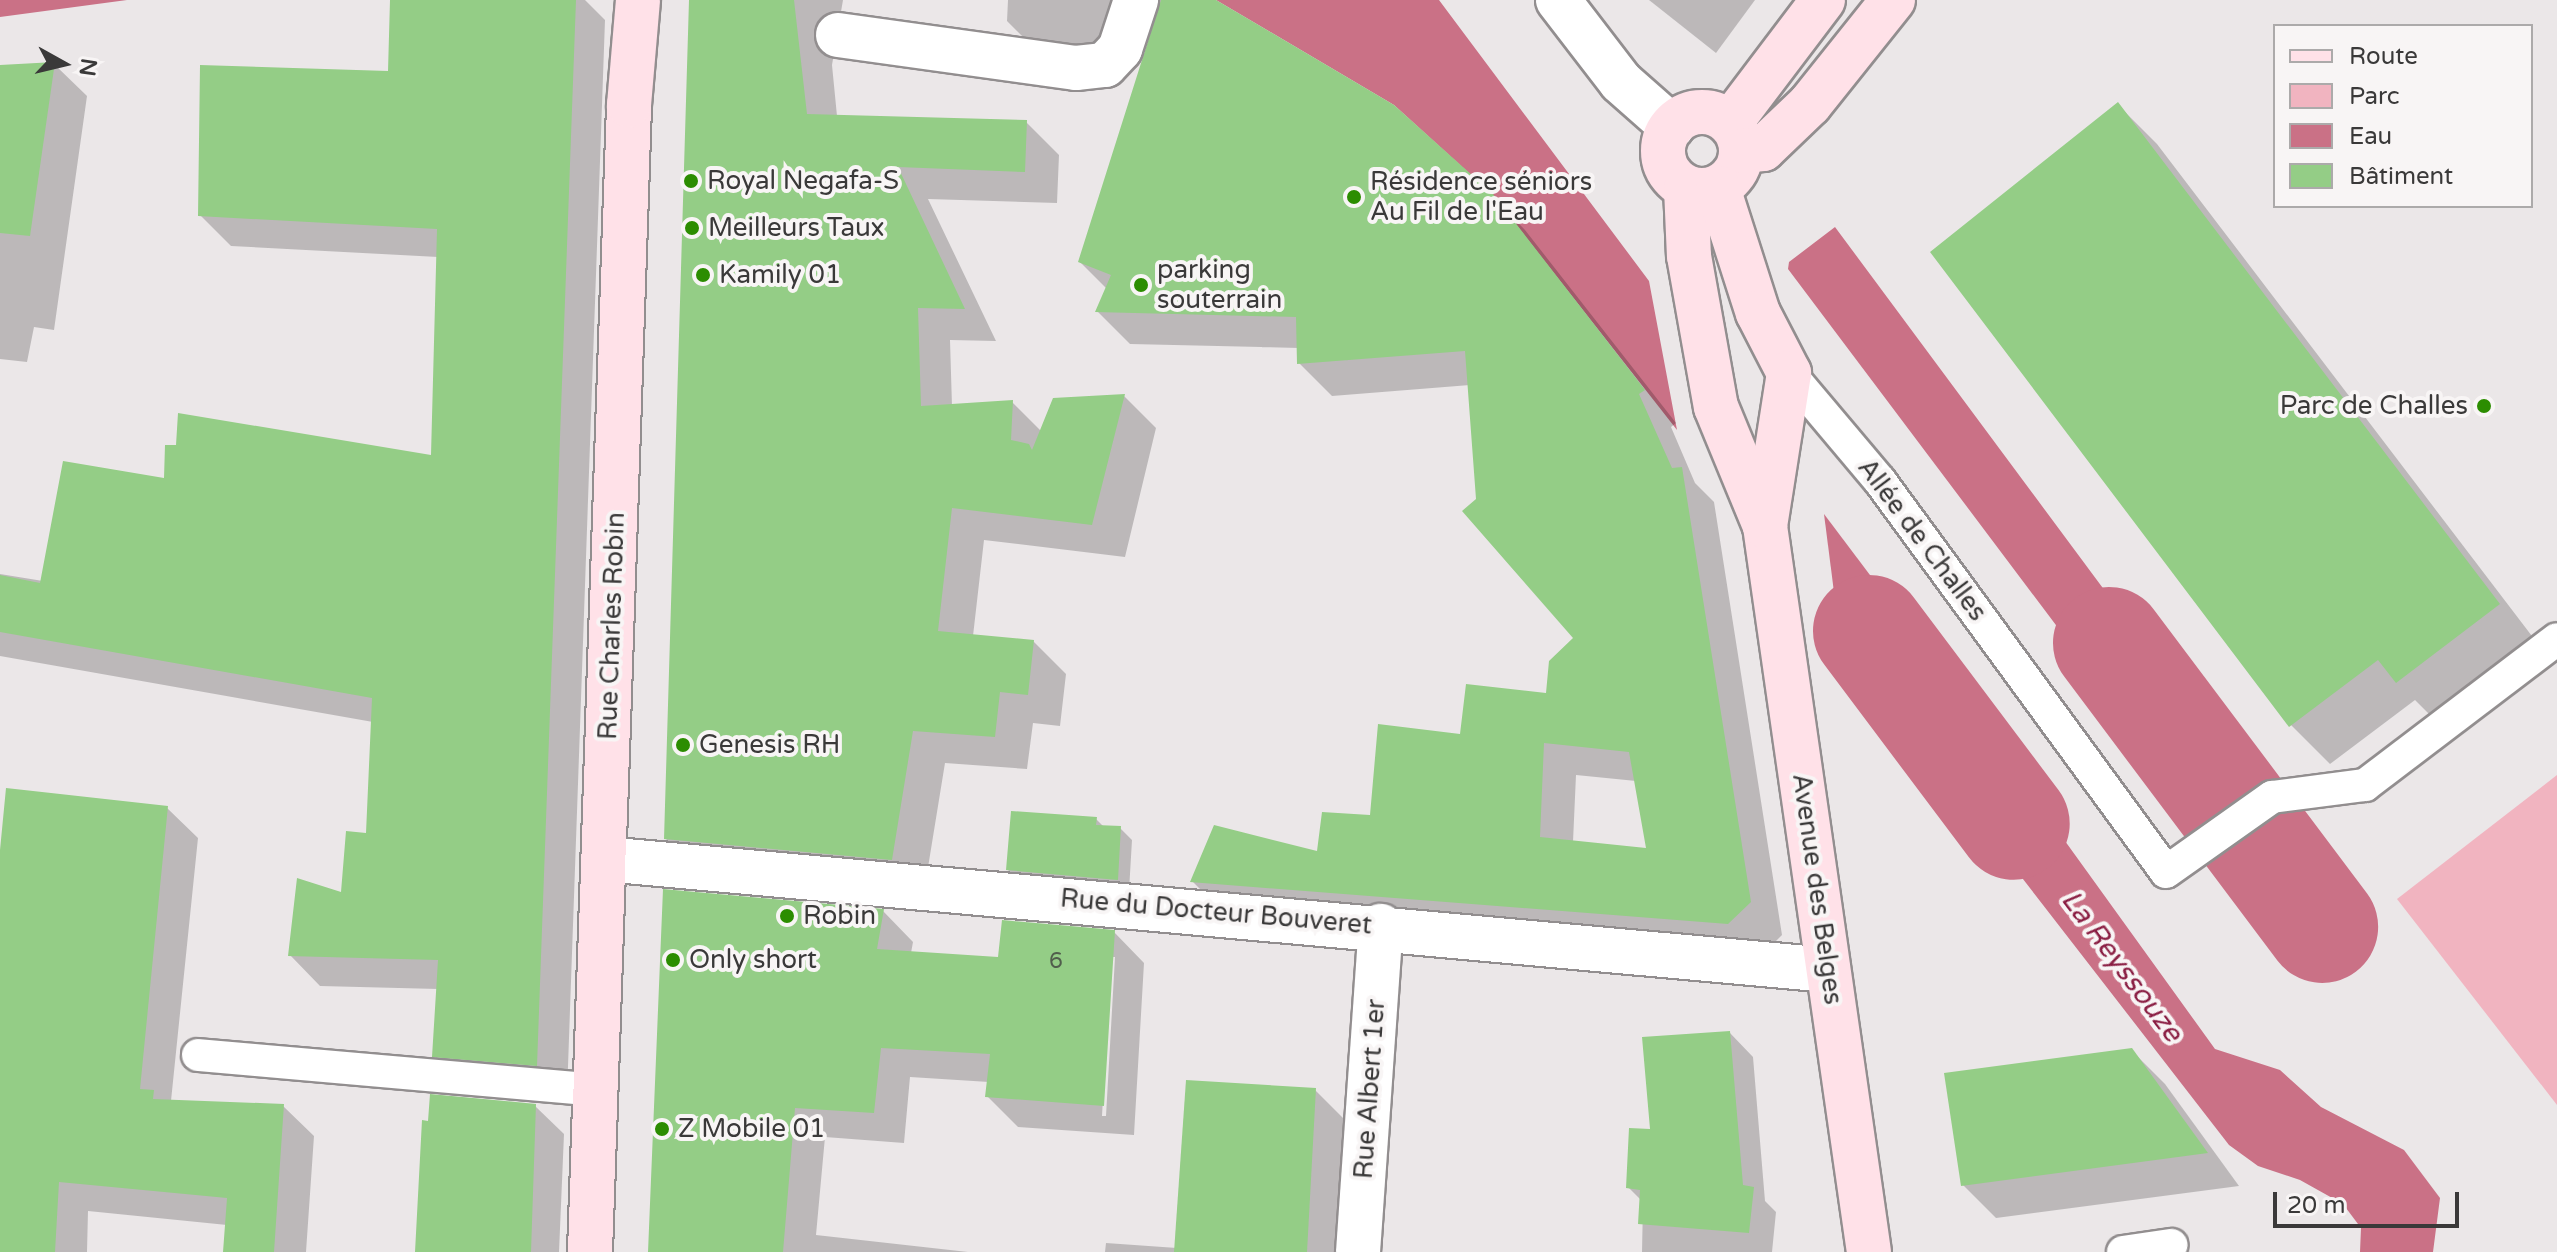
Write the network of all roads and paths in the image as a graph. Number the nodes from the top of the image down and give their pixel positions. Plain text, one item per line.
1 (638, 0) edge
2 (1136, 0) edge
3 (1558, 0) edge
4 (1823, 0) edge
5 (1893, 0) edge
6 (838, 35) dead end
7 (1672, 127) junction
8 (1736, 137) junction
9 (1702, 188) junction
10 (1789, 373) junction
11 (1765, 526) junction
12 (2557, 639) edge
13 (604, 859) junction
14 (1381, 926) junction
15 (1828, 970) junction
16 (198, 1055) dead end
17 (596, 1090) junction
18 (2171, 1245) dead end
19 (590, 1252) edge
20 (1358, 1252) edge
21 (1869, 1252) edge
22 (2123, 1252) edge

1 - 13 main road, Rue Charles Robin
2 - 6 street
3 - 7 street
4 - 8 main road
5 - 8 main road
7 - 8 main road
7 - 9 main road
8 - 9 main road
9 - 10 main road, Allée de Challes
9 - 11 main road, Avenue des Belges
10 - 11 main road, Avenue des Belges
10 - 12 lane, Allée de Challes
11 - 15 main road, Avenue des Belges
13 - 14 street, Rue du Docteur Bouveret
13 - 17 main road, Rue Charles Robin
14 - 15 street, Rue du Docteur Bouveret
14 - 20 street, Rue Albert 1er
15 - 21 main road, Avenue des Belges
16 - 17 lane
17 - 19 main road, Rue Charles Robin
18 - 22 lane

